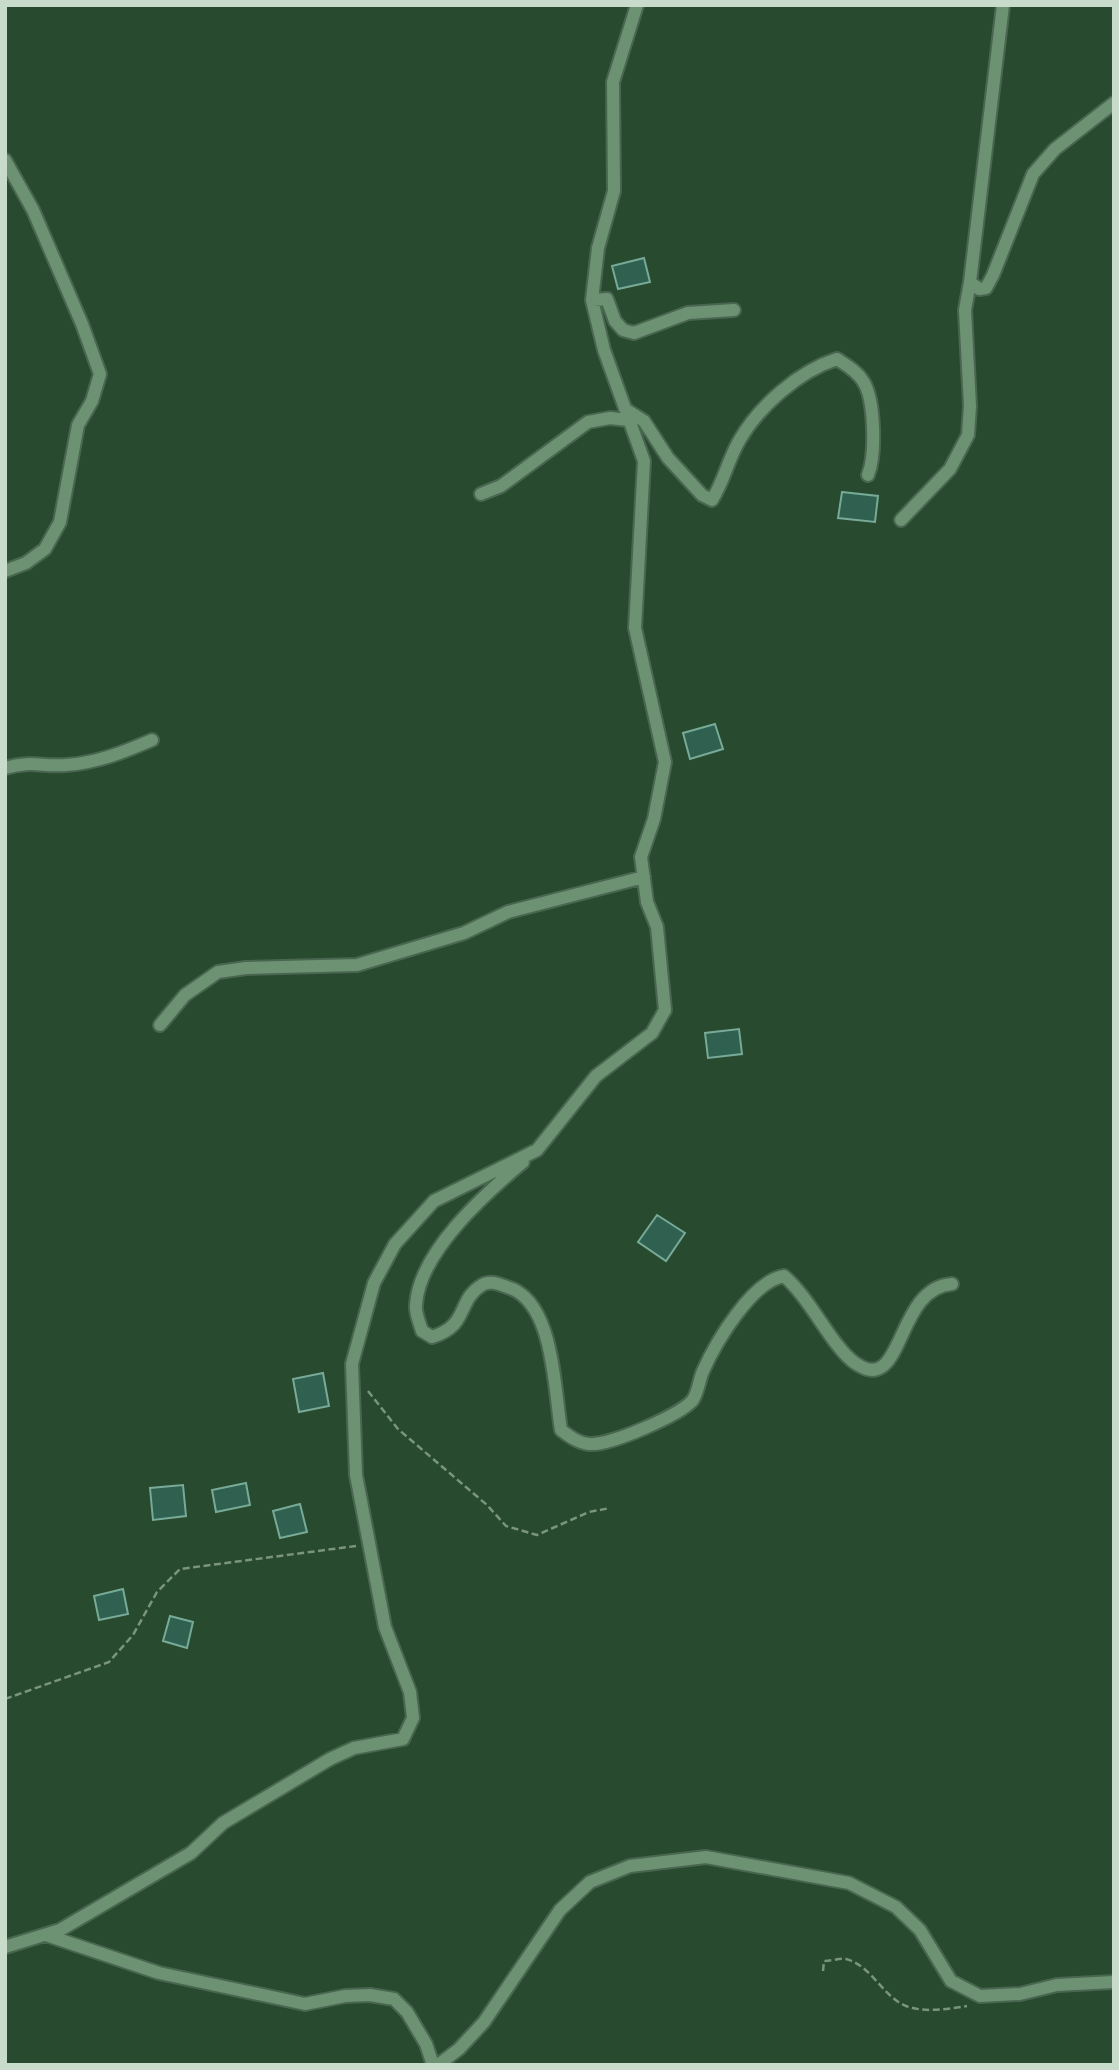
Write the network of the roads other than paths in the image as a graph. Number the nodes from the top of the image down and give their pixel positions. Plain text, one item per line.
1 (637, 5) edge
2 (1003, 5) edge
3 (1114, 103) edge
4 (5, 160) edge
5 (970, 282) junction
6 (592, 299) junction
7 (734, 310) dead end
8 (627, 414) junction
9 (868, 475) dead end
10 (481, 494) dead end
11 (901, 520) dead end
12 (5, 571) edge
13 (152, 740) dead end
14 (5, 768) edge
15 (644, 877) junction
16 (160, 1024) dead end
17 (537, 1150) junction
18 (952, 1283) dead end
19 (46, 1935) junction
20 (5, 1947) edge
21 (1114, 1982) edge
22 (436, 2065) edge

1 - 6 street
2 - 5 street
3 - 5 street
4 - 12 street
5 - 11 street
6 - 7 street
6 - 8 street
8 - 9 street
8 - 10 street
8 - 15 street
13 - 14 street
15 - 16 street
15 - 17 street
17 - 18 street
17 - 19 street
19 - 20 street
19 - 22 street
21 - 22 street

